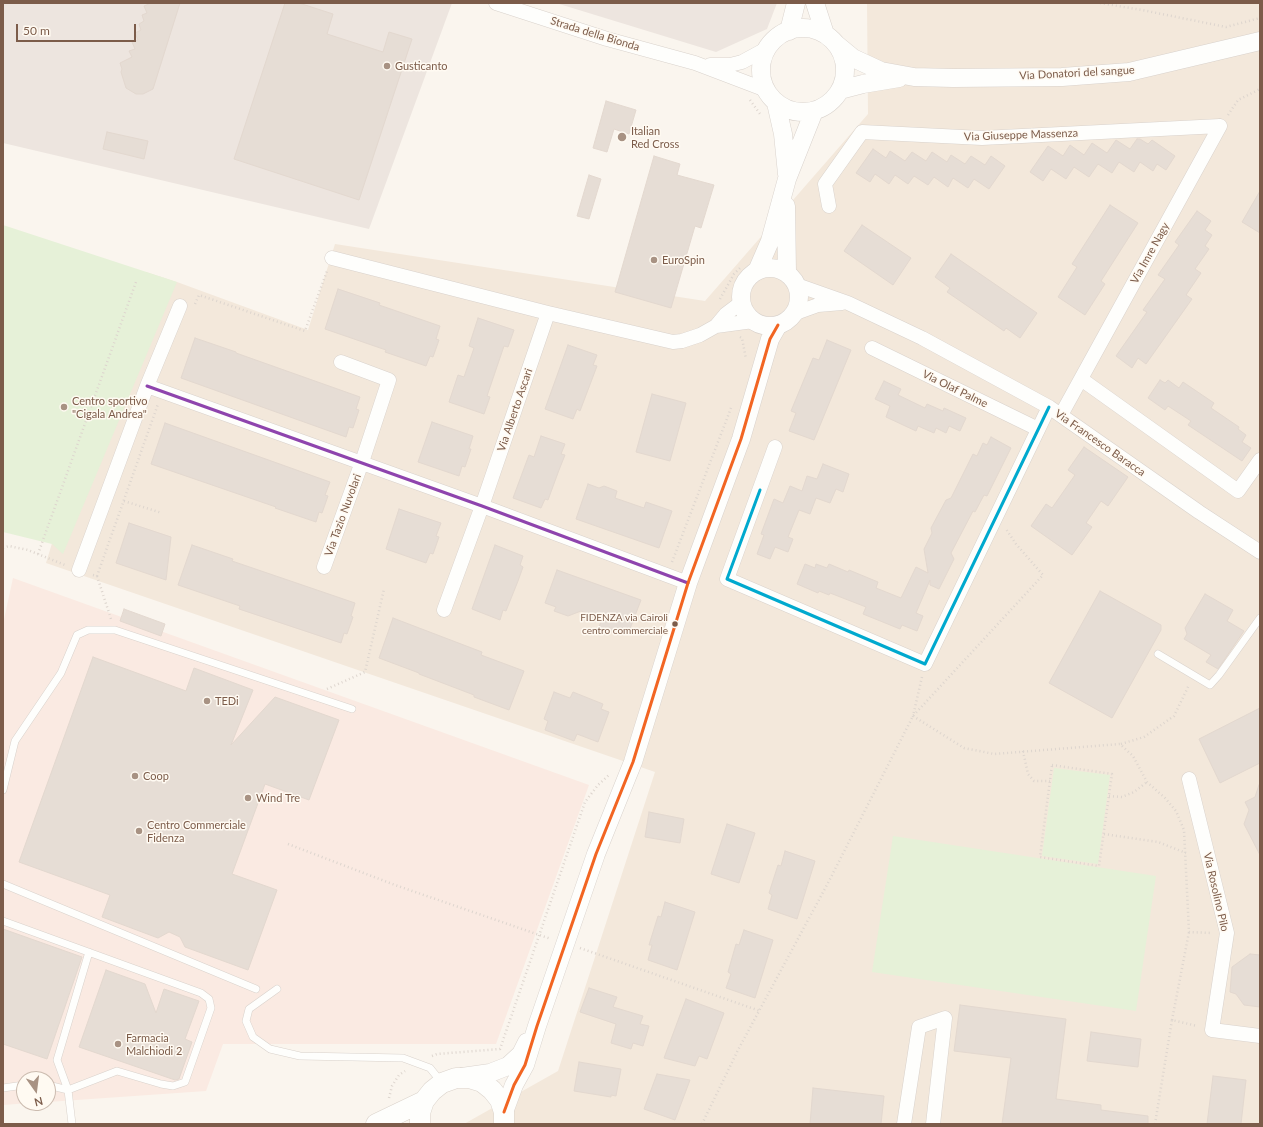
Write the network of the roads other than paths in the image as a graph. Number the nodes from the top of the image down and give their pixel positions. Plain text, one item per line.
1 (496, 3) edge
2 (796, 3) edge
3 (815, 3) edge
4 (789, 31) junction
5 (831, 40) junction
6 (1260, 41) edge
7 (766, 49) junction
8 (695, 63) junction
9 (914, 77) junction
10 (840, 90) junction
11 (771, 97) junction
12 (814, 111) junction
13 (1220, 126) joint
14 (786, 183) junction
15 (829, 206) dead end
16 (332, 258) road end
17 (750, 267) junction
18 (792, 279) junction
19 (742, 302) junction
20 (848, 303) junction
21 (186, 307) road end
22 (548, 314) junction
23 (793, 314) junction
24 (754, 321) junction
25 (778, 325) junction
26 (716, 326) junction
27 (872, 348) dead end
28 (341, 362) dead end
29 (755, 366) junction
30 (1081, 379) junction
31 (148, 386) junction
32 (1048, 407) junction
33 (1061, 415) junction
34 (1038, 429) junction
35 (776, 447) dead end
36 (1260, 460) edge
37 (362, 462) junction
38 (482, 506) junction
39 (1260, 552) edge
40 (324, 567) dead end
41 (79, 570) dead end
42 (688, 583) junction
43 (444, 610) dead end
44 (1260, 618) edge
45 (1158, 654) dead end
46 (352, 709) dead end
47 (1189, 779) dead end
48 (3, 790) edge
49 (3, 884) edge
50 (3, 921) edge
51 (89, 952) junction
52 (256, 989) dead end
53 (277, 989) dead end
54 (537, 1026) junction
55 (1260, 1036) edge
56 (449, 1080) junction
57 (16, 1086) edge
58 (56, 1087) edge
59 (3, 1088) edge
60 (68, 1090) junction
61 (424, 1101) junction
62 (383, 1120) edge
63 (505, 1120) edge
64 (72, 1124) edge
65 (420, 1124) edge
66 (904, 1124) edge
67 (933, 1124) edge

1 - 8 street, Strada della Bionda
2 - 4 street
3 - 5 street
4 - 5 street
4 - 7 street
5 - 9 street, Via Donatori del sangue
5 - 10 street
6 - 9 street, Via Donatori del sangue
7 - 8 street, Strada della Bionda
7 - 11 street
8 - 11 street, Strada della Bionda
9 - 10 street, Via Donatori del sangue
10 - 12 street
11 - 12 street
11 - 14 street
12 - 14 street
13 - 15 street, Via Giuseppe Massenza
13 - 30 street, Via Imre Nagy
14 - 17 street
14 - 18 street
16 - 22 street
17 - 18 street
17 - 19 street
18 - 20 street, Via Francesco Baracca
18 - 23 street
19 - 24 street
19 - 26 street
20 - 23 street, Via Francesco Baracca
20 - 32 street, Via Francesco Baracca
21 - 31 street
22 - 26 street
22 - 38 street, Via Alberto Ascari
23 - 25 street
24 - 25 street
24 - 26 street
24 - 29 street
25 - 29 street
27 - 34 street, Via Olaf Palme
28 - 37 street, Via Tazio Nuvolari
29 - 42 street
30 - 33 street, Via Imre Nagy
30 - 36 street
31 - 37 street
31 - 41 street
32 - 33 street, Via Francesco Baracca
32 - 34 street
33 - 39 street, Via Francesco Baracca
34 - 35 street
37 - 38 street
37 - 40 street, Via Tazio Nuvolari
38 - 42 street
38 - 43 street, Via Alberto Ascari
42 - 54 street
44 - 45 lane
46 - 48 lane
47 - 55 street, Via Rosolino Pilo
49 - 52 lane
50 - 51 lane
51 - 60 lane
51 - 60 lane
53 - 56 lane
54 - 56 street
54 - 63 street
56 - 61 main road
56 - 63 main road
57 - 59 lane
58 - 60 lane
60 - 64 lane
61 - 62 main road
61 - 65 main road
66 - 67 street

